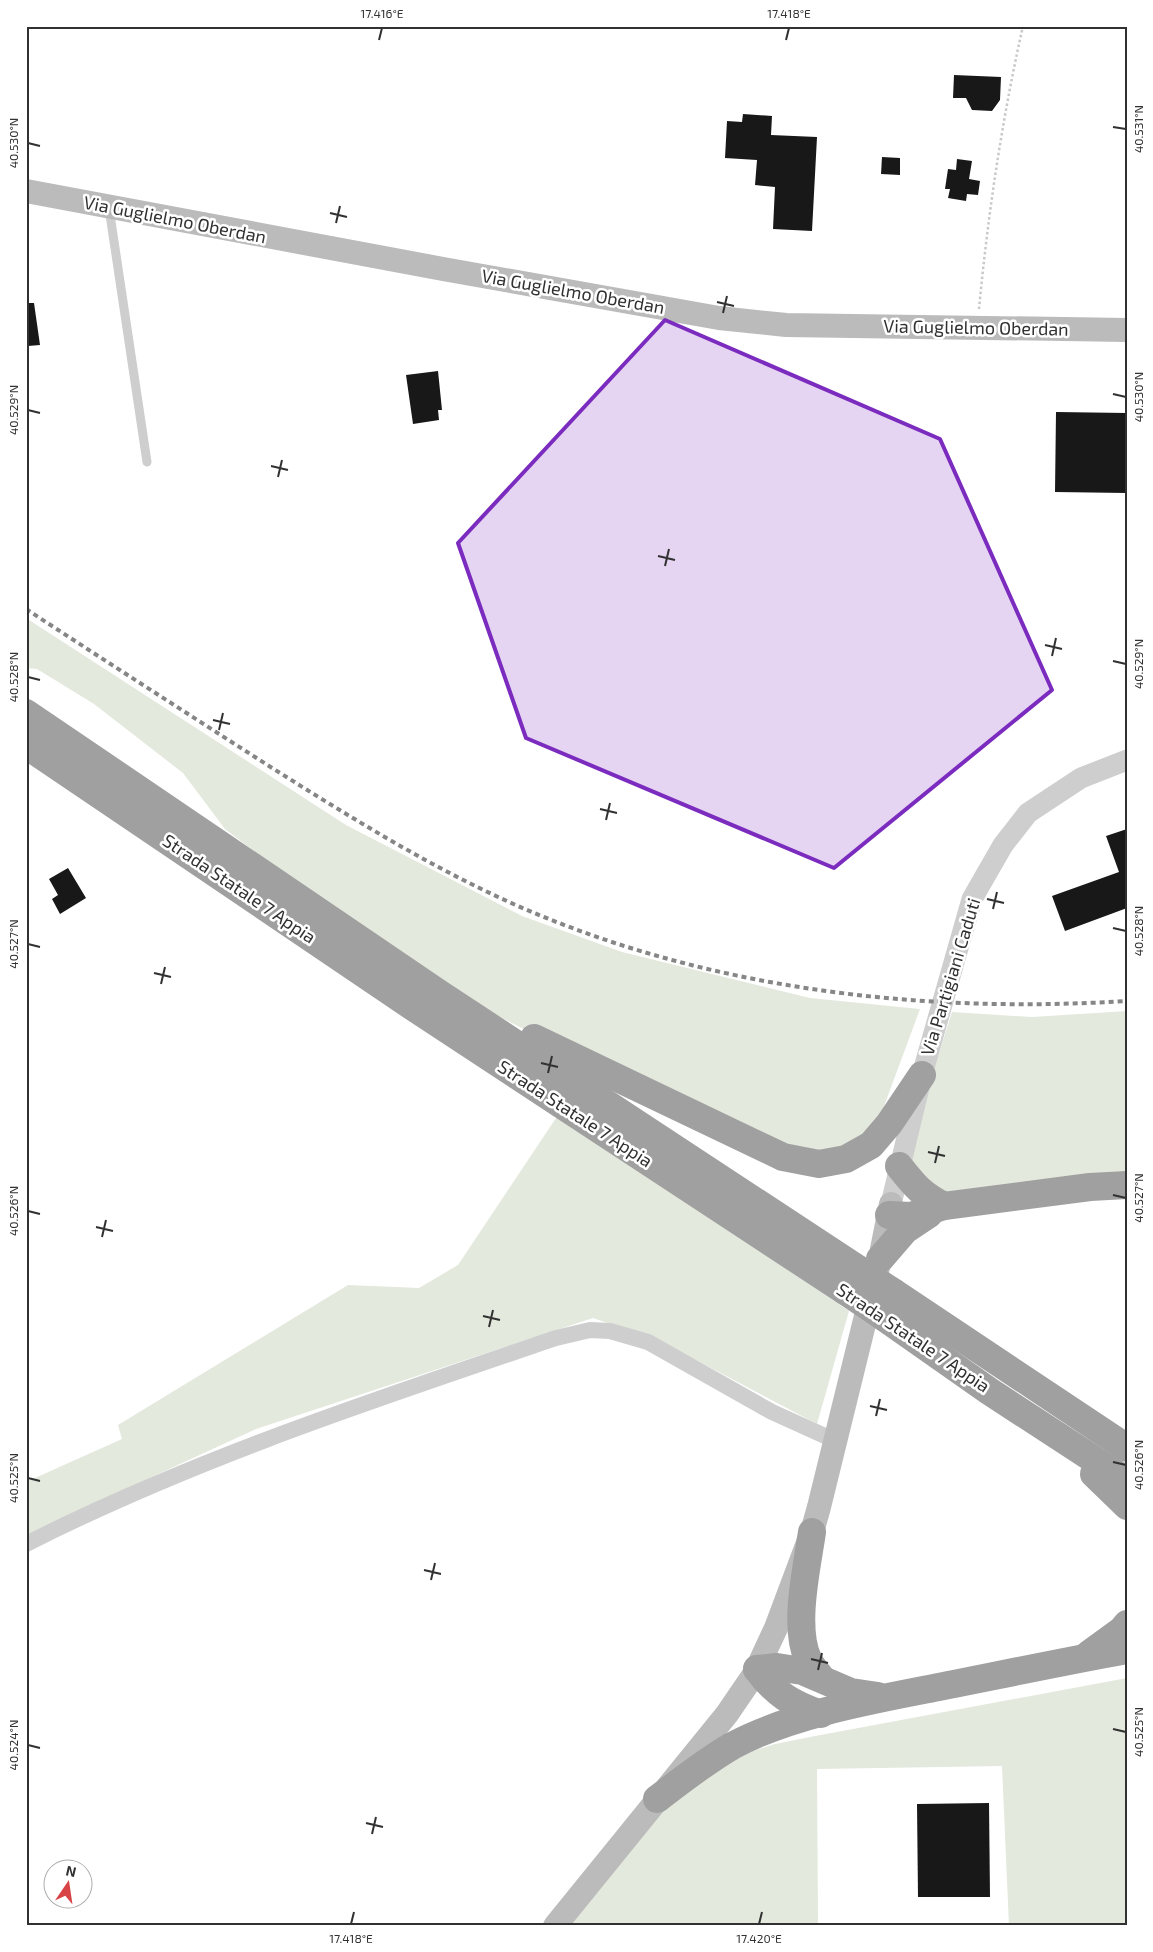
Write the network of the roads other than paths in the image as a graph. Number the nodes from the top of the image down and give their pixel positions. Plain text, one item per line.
1 (26, 191) edge
2 (109, 208) junction
3 (1127, 330) edge
4 (147, 462) dead end
5 (26, 713) edge
6 (26, 745) edge
7 (1127, 760) edge
8 (440, 994) junction
9 (922, 1074) junction
10 (899, 1166) junction
11 (1127, 1185) edge
12 (944, 1206) junction
13 (890, 1210) junction
14 (861, 1273) junction
15 (988, 1354) junction
16 (989, 1391) junction
17 (1127, 1438) edge
18 (836, 1441) junction
19 (1127, 1448) edge
20 (1127, 1481) edge
21 (1127, 1506) edge
22 (812, 1532) junction
23 (26, 1544) edge
24 (1127, 1624) edge
25 (1127, 1650) edge
26 (1084, 1658) junction
27 (757, 1669) junction
28 (821, 1678) junction
29 (887, 1698) junction
30 (821, 1714) junction
31 (658, 1799) junction
32 (555, 1926) edge

1 - 2 main road, Via Guglielmo Oberdan
2 - 3 main road, Via Guglielmo Oberdan
2 - 4 lane
5 - 8 highway, Strada Statale 7 Appia
6 - 14 highway, Strada Statale 7 Appia
7 - 9 street, Via Partigiani Caduti
8 - 9 highway
8 - 14 highway, Strada Statale 7 Appia
9 - 10 street, Via Partigiani Caduti
10 - 12 highway
10 - 13 street, Via Partigiani Caduti
11 - 12 highway
12 - 13 highway
12 - 14 highway
13 - 14 main road
14 - 15 highway, Strada Statale 7 Appia, bridge
14 - 16 highway, Strada Statale 7 Appia, bridge
14 - 18 main road
15 - 17 highway
15 - 19 highway, Strada Statale 7 Appia
16 - 20 highway, Strada Statale 7 Appia
16 - 21 highway
18 - 22 main road
18 - 23 street
22 - 27 main road
22 - 28 highway
24 - 26 highway
25 - 26 highway
26 - 29 highway
27 - 28 highway
27 - 30 highway
27 - 31 main road
28 - 29 highway
29 - 30 highway
30 - 31 highway
31 - 32 main road

